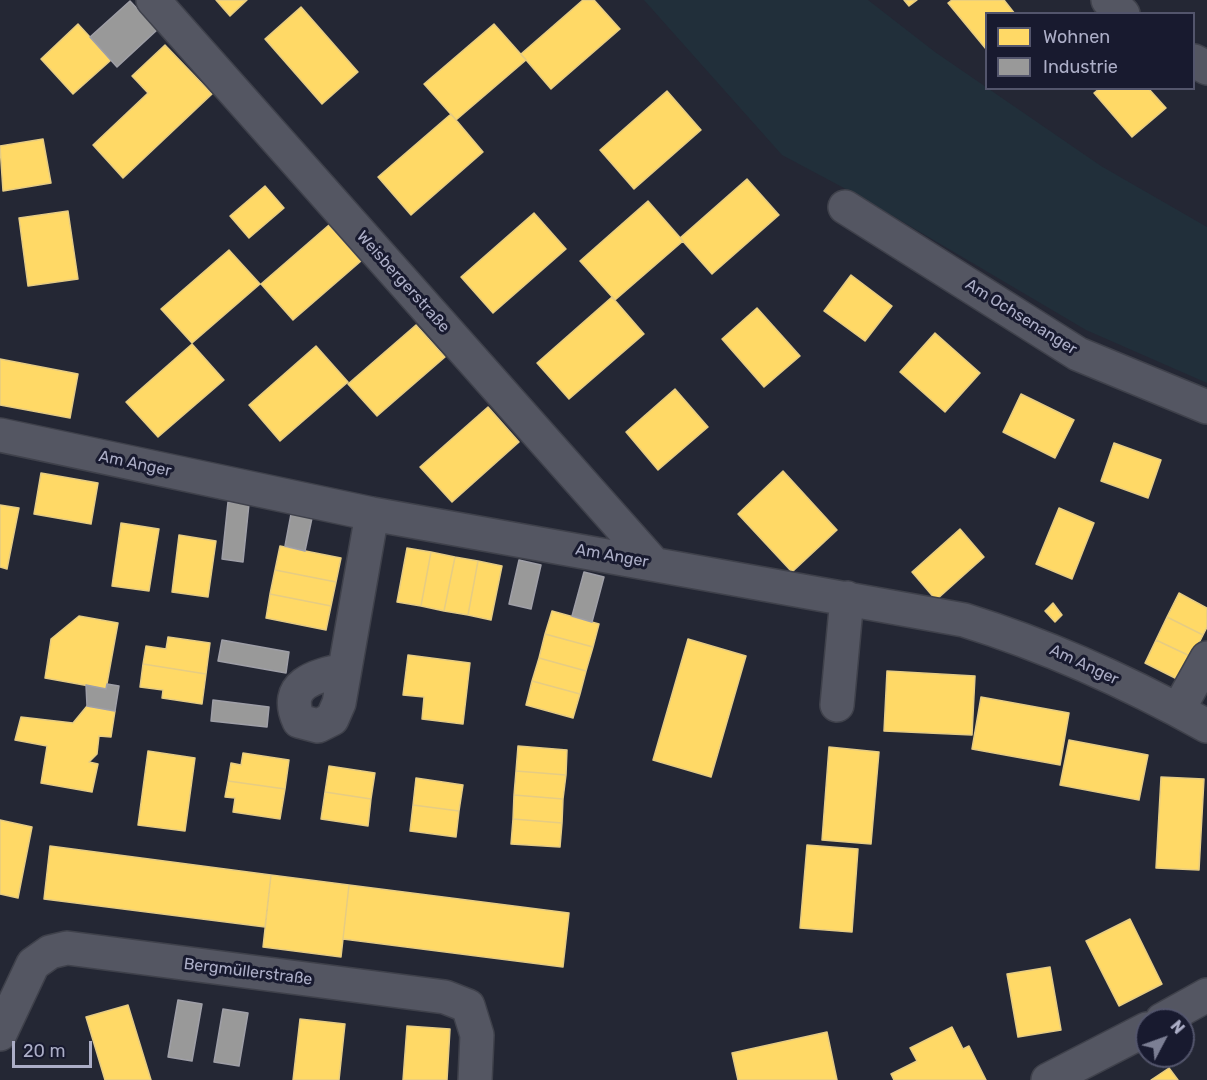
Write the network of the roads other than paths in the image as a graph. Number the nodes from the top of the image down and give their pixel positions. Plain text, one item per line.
1 (153, 0) edge
2 (1108, 0) edge
3 (1121, 12) edge
4 (845, 207) dead end
5 (1207, 407) edge
6 (0, 435) edge
7 (372, 514) junction
8 (653, 563) junction
9 (847, 598) junction
10 (1207, 658) edge
11 (344, 670) dead end
12 (837, 705) dead end
13 (1178, 710) junction
14 (1207, 726) edge
15 (1207, 995) edge
16 (1184, 1008) edge
17 (0, 1034) edge
18 (1135, 1035) edge
19 (475, 1080) edge
20 (1048, 1080) edge

1 - 8 street, Weisbergerstraße
2 - 3 street
4 - 5 street, Am Ochsenanger
6 - 7 street, Am Anger
7 - 8 street, Am Anger
7 - 11 street
8 - 9 street, Am Anger
9 - 12 street
9 - 13 street, Am Anger
10 - 13 street
13 - 14 street, Am Anger
15 - 16 street
17 - 19 street, Bergmüllerstraße
18 - 20 street

